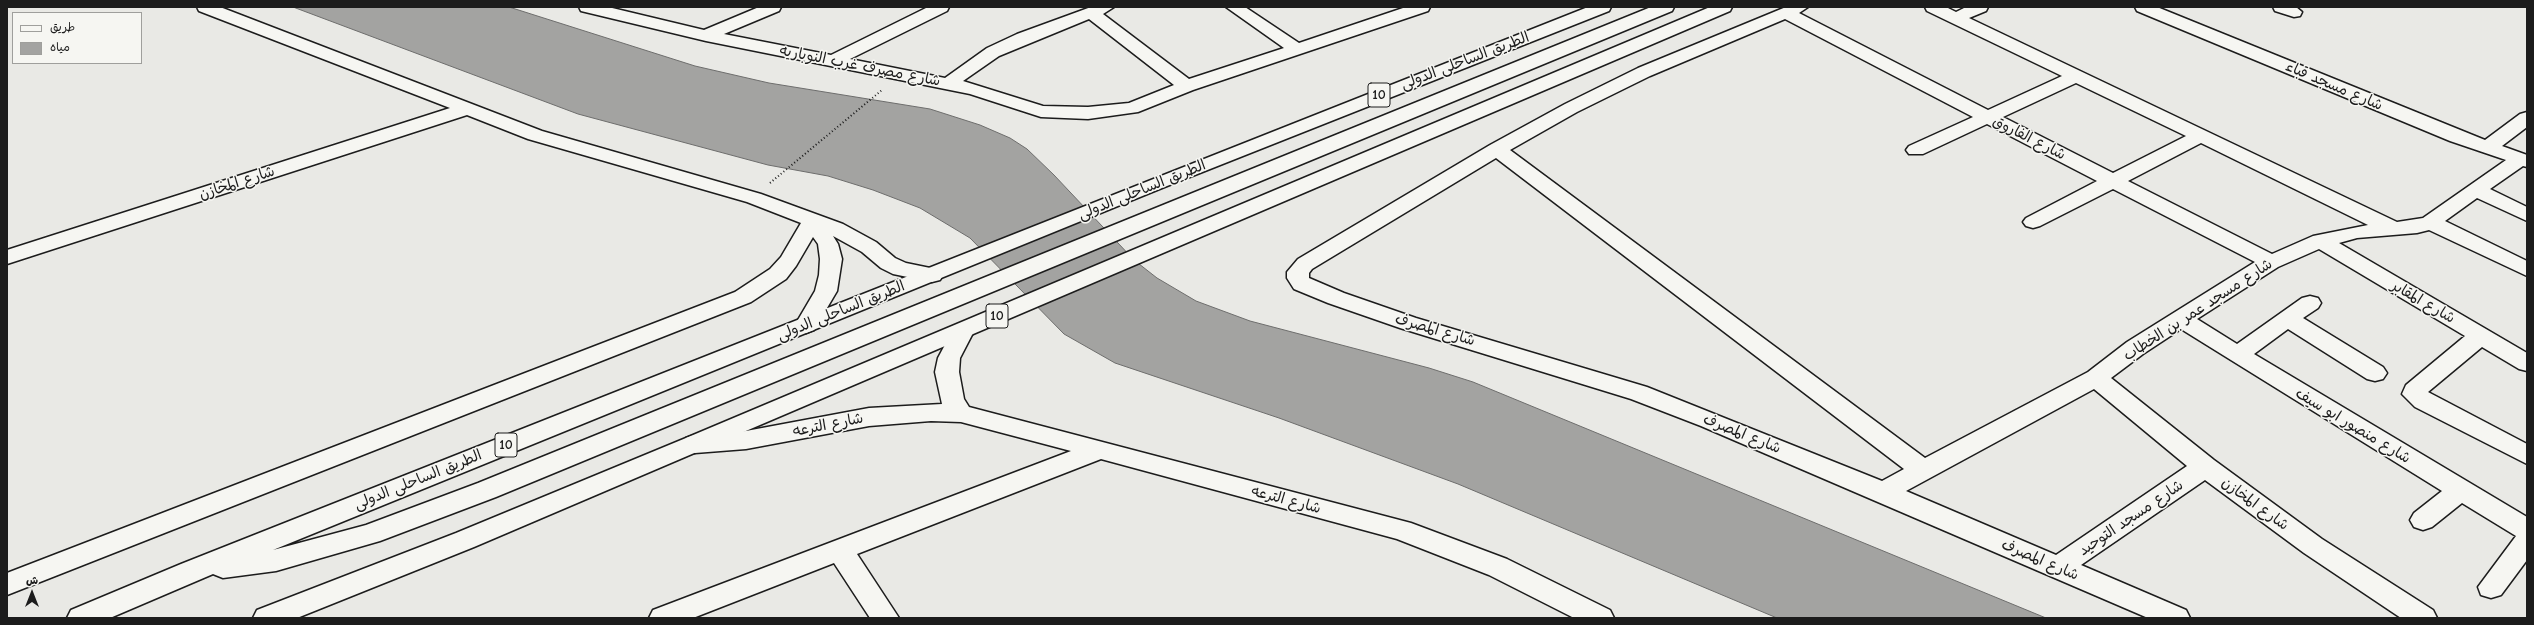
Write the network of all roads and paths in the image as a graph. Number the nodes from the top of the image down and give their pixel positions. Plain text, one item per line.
1 (205, 7) edge
2 (587, 7) edge
3 (739, 7) edge
4 (941, 7) edge
5 (1234, 7) edge
6 (1422, 7) edge
7 (1603, 7) edge
8 (1666, 7) edge
9 (1724, 7) edge
10 (1933, 7) edge
11 (1980, 7) edge
12 (2143, 7) edge
13 (766, 10) edge
14 (1098, 10) edge
15 (1397, 10) edge
16 (1794, 11) edge
17 (1956, 18) junction
18 (706, 36) junction
19 (1297, 49) junction
20 (832, 62) junction
21 (2077, 76) junction
22 (948, 84) junction
23 (1187, 86) junction
24 (878, 94) dead end
25 (467, 109) junction
26 (1988, 117) junction
27 (2527, 118) edge
28 (2200, 136) junction
29 (2487, 148) junction
30 (1497, 149) junction
31 (1916, 150) dead end
32 (2524, 160) edge
33 (2113, 181) junction
34 (769, 184) dead end
35 (2475, 190) junction
36 (2527, 215) edge
37 (813, 220) junction
38 (2033, 222) dead end
39 (2430, 222) junction
40 (2395, 230) junction
41 (2320, 241) junction
42 (7, 258) edge
43 (2270, 262) junction
44 (2527, 269) edge
45 (932, 274) junction
46 (2310, 303) dead end
47 (2181, 319) junction
48 (2288, 319) junction
49 (806, 325) junction
50 (963, 331) junction
51 (2480, 336) junction
52 (2522, 353) edge
53 (2238, 354) junction
54 (2375, 373) dead end
55 (2096, 378) junction
56 (961, 413) junction
57 (695, 444) junction
58 (1100, 450) junction
59 (2527, 456) edge
60 (2205, 467) junction
61 (1923, 470) junction
62 (2460, 491) junction
63 (1883, 492) junction
64 (2423, 520) dead end
65 (2527, 530) edge
66 (2527, 541) edge
67 (840, 550) junction
68 (2057, 568) junction
69 (190, 572) junction
70 (7, 584) edge
71 (2491, 587) dead end
72 (81, 618) edge
73 (267, 618) edge
74 (663, 618) edge
75 (885, 618) edge
76 (1600, 618) edge
77 (2176, 618) edge
78 (2422, 618) edge

1 - 25 main road
2 - 18 main road, شارع مصرف غرب النوباريه
3 - 13 main road
4 - 20 main road
5 - 19 main road
6 - 15 main road, شارع مصرف غرب النوباريه
7 - 45 main road, الطريق الساحلى الدولى / 10
8 - 69 main road
9 - 50 main road, 10
10 - 17 main road
11 - 17 main road
12 - 29 main road, شارع مسجد قباء
13 - 18 main road
14 - 22 main road
14 - 23 main road
15 - 19 main road, شارع مصرف غرب النوباريه
16 - 26 main road, شارع الفاروق
16 - 30 main road
17 - 21 main road
18 - 20 main road, شارع مصرف غرب النوباريه
19 - 23 main road, شارع مصرف غرب النوباريه
20 - 22 main road, شارع مصرف غرب النوباريه
21 - 26 main road
21 - 28 main road
22 - 23 main road, شارع مصرف غرب النوباريه
24 - 34 path
25 - 37 main road
25 - 42 main road, شارع المخازن
26 - 31 main road
26 - 33 main road, شارع الفاروق
27 - 29 main road
28 - 33 main road
28 - 40 main road
29 - 32 main road, شارع مسجد قباء
30 - 61 main road
30 - 63 main road, شارع المصرف
32 - 35 main road, شارع مسجد عمر بن الخطاب
33 - 38 main road
33 - 43 main road, شارع الفاروق
35 - 36 main road
35 - 39 main road, شارع مسجد عمر بن الخطاب
37 - 45 main road
37 - 49 main road
37 - 70 main road
39 - 40 main road, شارع مسجد عمر بن الخطاب
39 - 44 main road
40 - 41 main road, شارع مسجد عمر بن الخطاب
41 - 43 main road, شارع مسجد عمر بن الخطاب
41 - 51 main road, شارع المقابر
43 - 47 main road, شارع مسجد عمر بن الخطاب
45 - 49 main road, الطريق الساحلى الدولى / 10
46 - 48 main road
47 - 53 main road, شارع منصور ابو سيف
47 - 55 main road, شارع مسجد عمر بن الخطاب
48 - 53 main road
48 - 54 main road
49 - 69 main road, الطريق الساحلى الدولى / 10
50 - 56 main road
50 - 57 main road, 10
51 - 52 main road, شارع المقابر
51 - 59 main road
53 - 62 main road, شارع منصور ابو سيف
55 - 60 main road, شارع المخازن
55 - 61 main road, شارع مسجد عمر بن الخطاب
56 - 57 main road, شارع الترعه
56 - 58 main road, شارع الترعه
57 - 73 main road, 10
58 - 67 main road
58 - 76 main road, شارع الترعه
60 - 68 main road, شارع مسجد التوحيد
60 - 78 main road, شارع المخازن
61 - 63 main road, شارع مسجد عمر بن الخطاب
62 - 64 main road
62 - 65 main road, شارع منصور ابو سيف
63 - 68 main road, شارع المصرف
66 - 71 main road
67 - 74 main road
67 - 75 main road
68 - 77 main road, شارع المصرف
69 - 72 main road, الطريق الساحلى الدولى / 10

